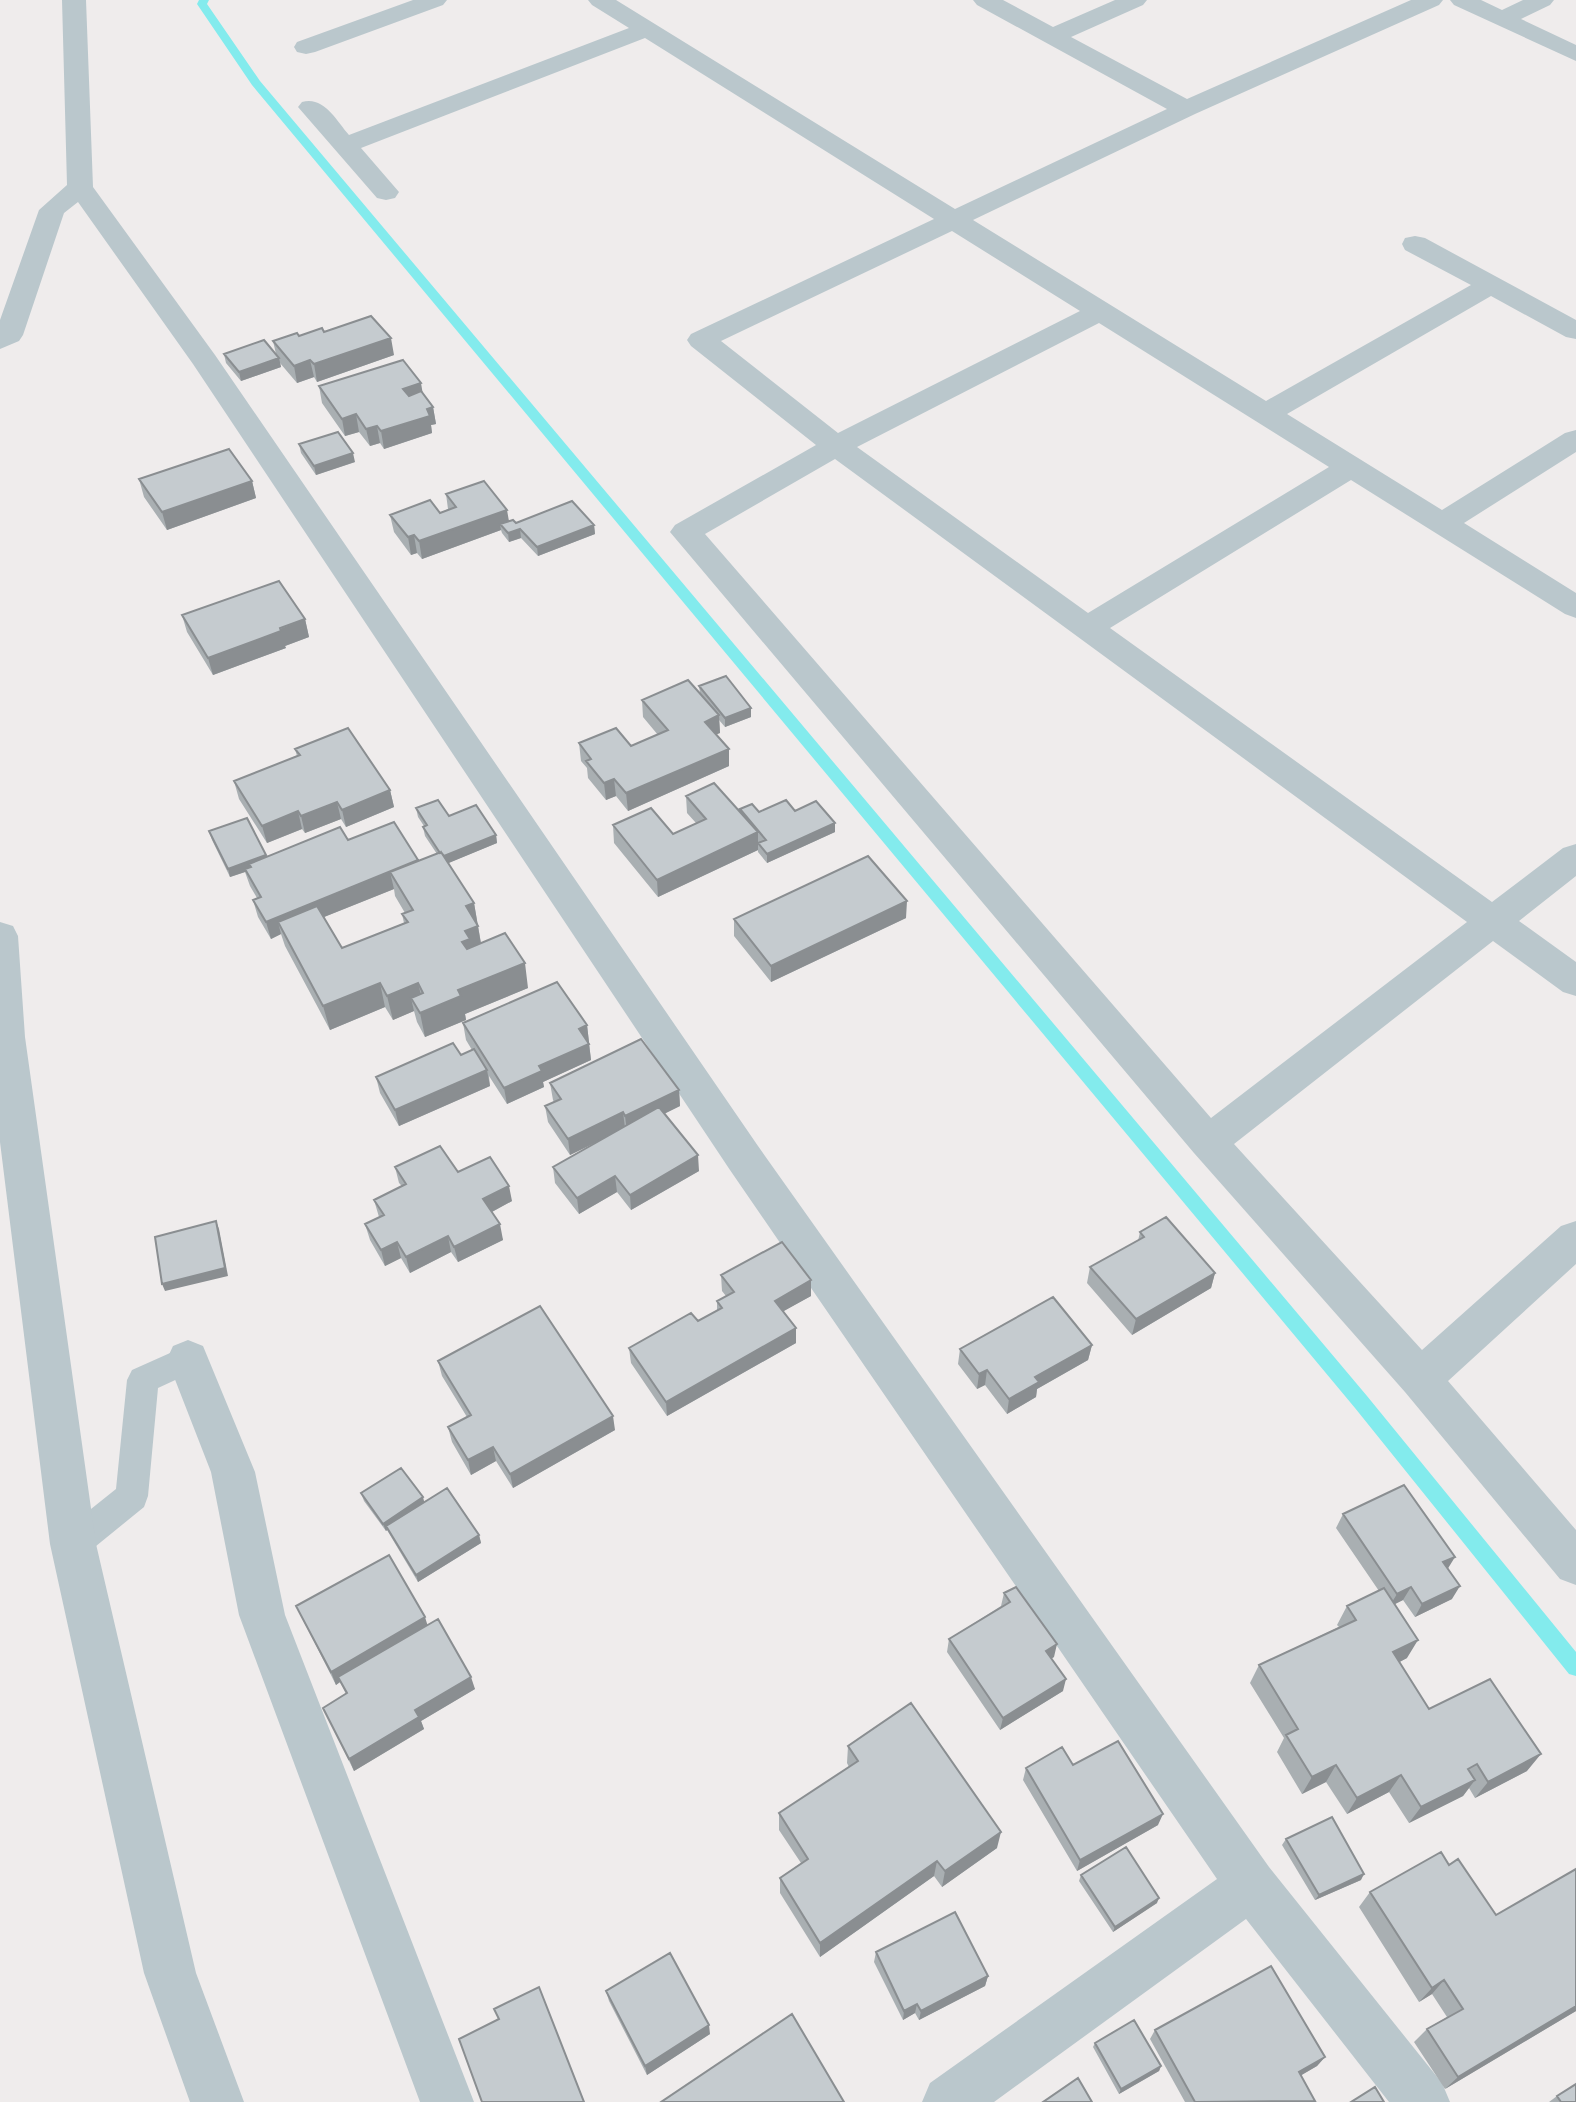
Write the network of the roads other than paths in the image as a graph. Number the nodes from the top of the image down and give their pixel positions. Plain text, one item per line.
1 (74, 0) edge
2 (435, 0) edge
3 (600, 0) edge
4 (985, 0) edge
5 (1135, 0) edge
6 (1431, 0) edge
7 (1462, 0) edge
8 (1542, 0) edge
9 (1503, 19) junction
10 (649, 29) junction
11 (1053, 36) junction
12 (306, 47) dead end
13 (1576, 54) edge
14 (311, 107) dead end
15 (1186, 109) junction
16 (346, 145) junction
17 (80, 187) junction
18 (386, 192) dead end
19 (952, 220) junction
20 (1415, 244) dead end
21 (1491, 285) junction
22 (1101, 311) junction
23 (1576, 331) edge
24 (0, 340) edge
25 (1264, 415) junction
26 (1576, 439) edge
27 (836, 446) junction
28 (1351, 467) junction
29 (1443, 523) junction
30 (1576, 607) edge
31 (1087, 628) junction
32 (1576, 857) edge
33 (1493, 920) junction
34 (0, 936) edge
35 (1576, 982) edge
36 (1208, 1142) junction
37 (1576, 1237) edge
38 (188, 1359) joint
39 (1420, 1380) junction
40 (73, 1544) junction
41 (1576, 1564) edge
42 (1251, 1885) junction
43 (217, 2102) edge
44 (447, 2102) edge
45 (948, 2102) edge
46 (1423, 2102) edge

1 - 17 street
2 - 12 street
3 - 10 street
4 - 11 street
5 - 11 street
6 - 15 street
7 - 9 street
8 - 9 street
9 - 13 street
10 - 16 street
10 - 19 street
11 - 15 street
14 - 16 street
15 - 19 street
16 - 18 street
17 - 24 street
17 - 42 street
19 - 22 street
19 - 27 street
20 - 21 street
21 - 23 street
21 - 25 street
22 - 25 street
22 - 27 street
25 - 28 street
26 - 29 street
27 - 31 street
27 - 36 street
28 - 29 street
28 - 31 street
29 - 30 street
31 - 33 street
32 - 33 street
33 - 35 street
33 - 36 street
34 - 40 street
36 - 39 street
37 - 39 street
38 - 40 lane
38 - 44 street
39 - 41 street
40 - 43 street
42 - 45 street
42 - 46 street

